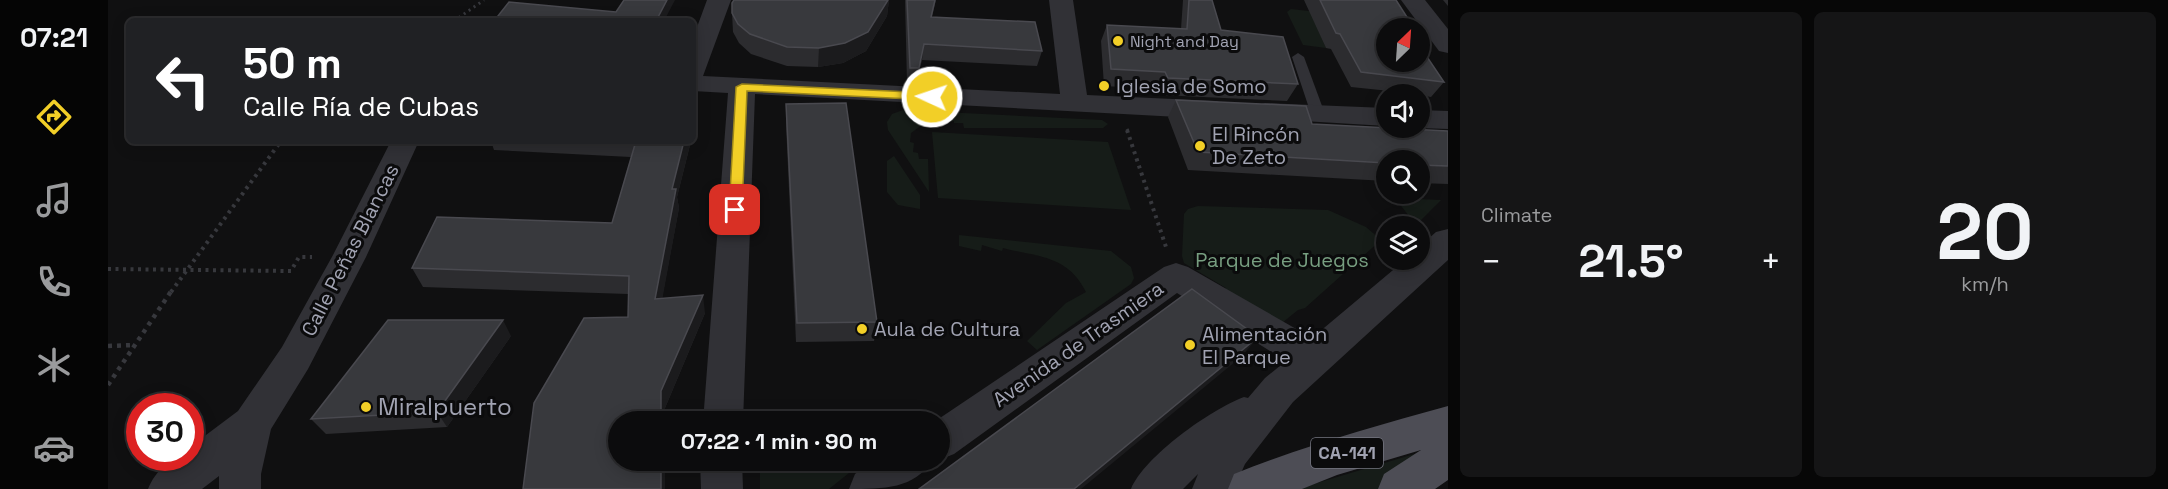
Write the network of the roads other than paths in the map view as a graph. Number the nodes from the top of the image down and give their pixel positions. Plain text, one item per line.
1 (719, 0) edge
2 (1061, 0) edge
3 (1413, 0) edge
4 (1448, 46) edge
5 (1298, 57) dead end
6 (696, 64) edge
7 (696, 83) edge
8 (742, 87) junction
9 (1075, 104) junction
10 (1318, 114) junction
11 (1376, 117) edge
12 (1430, 119) edge
13 (1448, 120) edge
14 (404, 144) edge
15 (1448, 241) edge
16 (1313, 358) junction
17 (1279, 390) junction
18 (724, 411) edge
19 (252, 424) junction
20 (1448, 424) edge
21 (950, 433) edge
22 (1448, 460) edge
23 (721, 471) edge
24 (895, 471) edge
25 (169, 489) edge
26 (240, 489) edge
27 (722, 489) edge
28 (870, 489) edge
29 (1152, 489) edge
30 (1212, 489) edge
31 (1249, 489) edge
32 (1399, 489) edge

1 - 6 street
2 - 9 street
3 - 4 street
5 - 10 lane
7 - 8 street
8 - 9 street
8 - 18 street
9 - 10 street
10 - 11 street
12 - 13 street
14 - 19 street, Calle Peñas Blancas
15 - 16 street
16 - 17 street
16 - 21 street, Avenida de Trasmiera
17 - 29 street
17 - 30 street
19 - 25 street
19 - 26 street
20 - 31 main road, CA-141
22 - 32 main road, CA-141
23 - 27 street
24 - 28 street

